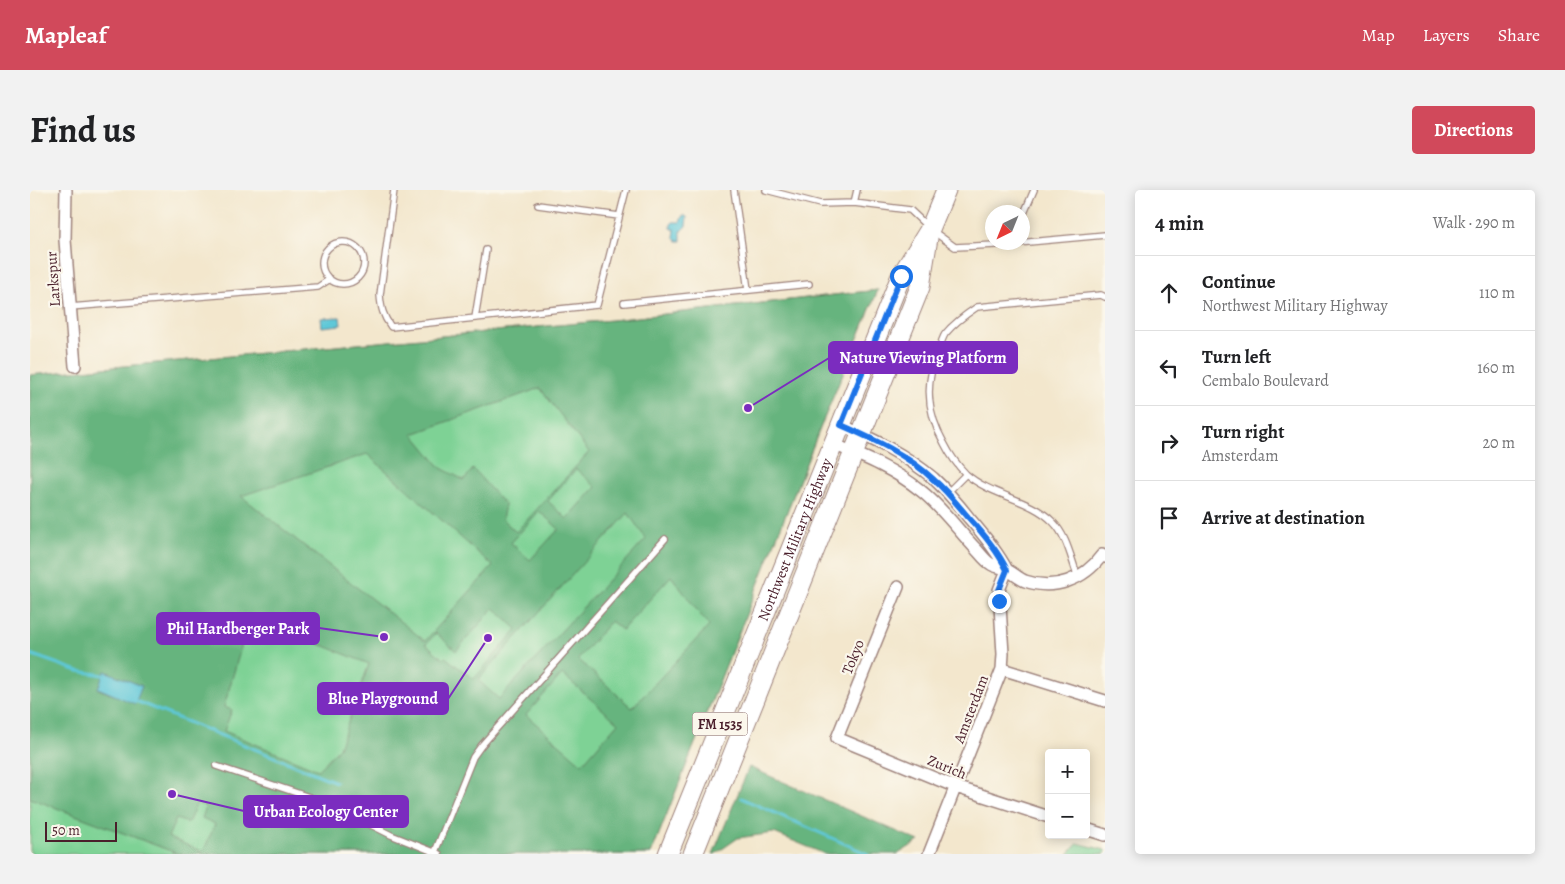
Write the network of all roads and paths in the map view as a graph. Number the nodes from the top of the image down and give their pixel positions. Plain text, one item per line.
1 (66, 190) edge
2 (394, 190) edge
3 (626, 190) edge
4 (734, 190) edge
5 (766, 190) edge
6 (858, 190) edge
7 (946, 190) edge
8 (1034, 190) edge
9 (854, 203) junction
10 (538, 205) dead end
11 (1028, 205) edge
12 (619, 216) junction
13 (930, 229) junction
14 (1105, 235) edge
15 (1030, 241) edge
16 (985, 245) edge
17 (486, 250) dead end
18 (330, 279) junction
19 (809, 284) dead end
20 (748, 290) junction
21 (1105, 297) edge
22 (624, 303) dead end
23 (70, 307) junction
24 (476, 318) junction
25 (75, 366) dead end
26 (841, 425) junction
27 (862, 434) junction
28 (833, 444) junction
29 (854, 453) junction
30 (966, 474) junction
31 (947, 493) junction
32 (936, 504) junction
33 (665, 539) dead end
34 (1104, 553) edge
35 (1007, 570) junction
36 (1078, 577) junction
37 (898, 588) dead end
38 (1002, 669) junction
39 (1105, 701) edge
40 (837, 738) joint
41 (216, 766) dead end
42 (956, 787) junction
43 (1045, 816) edge
44 (1090, 831) edge
45 (1105, 835) edge
46 (437, 853) edge
47 (668, 854) edge
48 (693, 854) edge
49 (929, 854) edge

1 - 23 street, Larkspur
2 - 24 lane
3 - 12 lane
4 - 20 lane
5 - 9 lane
6 - 9 lane
7 - 13 main road, Northwest Military Highway / FM 1535
8 - 11 lane
9 - 13 lane
10 - 12 lane
12 - 24 lane
13 - 16 lane
13 - 26 main road, Northwest Military Highway / FM 1535
13 - 27 main road, Northwest Military Highway / FM 1535
14 - 15 lane
17 - 24 lane
18 - 18 lane
18 - 23 lane
19 - 20 lane
20 - 22 lane
21 - 30 lane
23 - 25 street, Larkspur
26 - 27 street
26 - 28 main road, Northwest Military Highway / FM 1535
27 - 29 main road, Northwest Military Highway / FM 1535
27 - 31 street
28 - 29 street
28 - 47 main road, Northwest Military Highway / FM 1535
29 - 32 street
29 - 48 main road, Northwest Military Highway / FM 1535
30 - 31 lane
30 - 36 lane
31 - 32 street
31 - 35 street
32 - 35 street
33 - 46 lane
34 - 36 street
35 - 36 street
35 - 38 street, Amsterdam
37 - 40 street, Tokyo
38 - 39 street
38 - 42 street, Amsterdam
40 - 42 street, Zurich
41 - 46 lane
42 - 43 street, Zurich
42 - 49 street, Amsterdam
44 - 45 street

